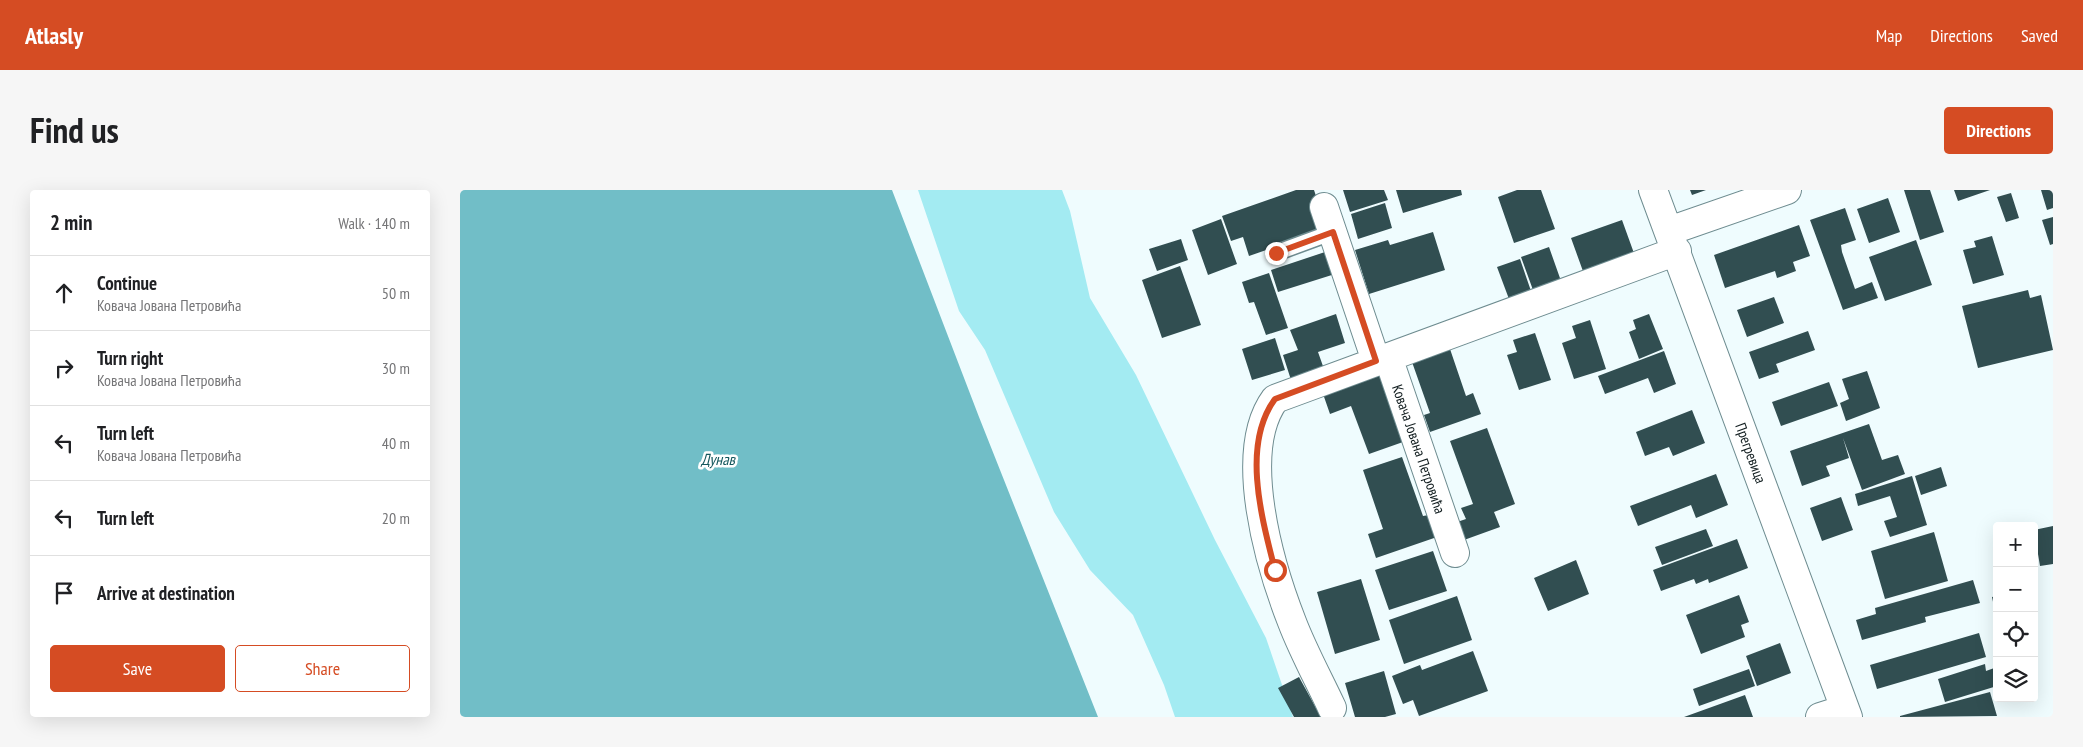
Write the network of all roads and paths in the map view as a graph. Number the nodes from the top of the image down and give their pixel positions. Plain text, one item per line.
1 (1653, 190) edge
2 (1787, 190) edge
3 (1324, 207) dead end
4 (1333, 232) junction
5 (1673, 241) junction
6 (1276, 253) dead end
7 (1382, 359) junction
8 (1455, 553) dead end
9 (1332, 708) dead end
10 (1847, 713) edge
11 (1820, 717) edge

1 - 5 street, Прегревица
2 - 5 street
3 - 4 street, Ковача Јована Петровића
4 - 6 lane
4 - 7 street, Ковача Јована Петровића
5 - 7 street
5 - 10 street, Прегревица
7 - 8 street, Ковача Јована Петровића
7 - 9 street
10 - 11 street

